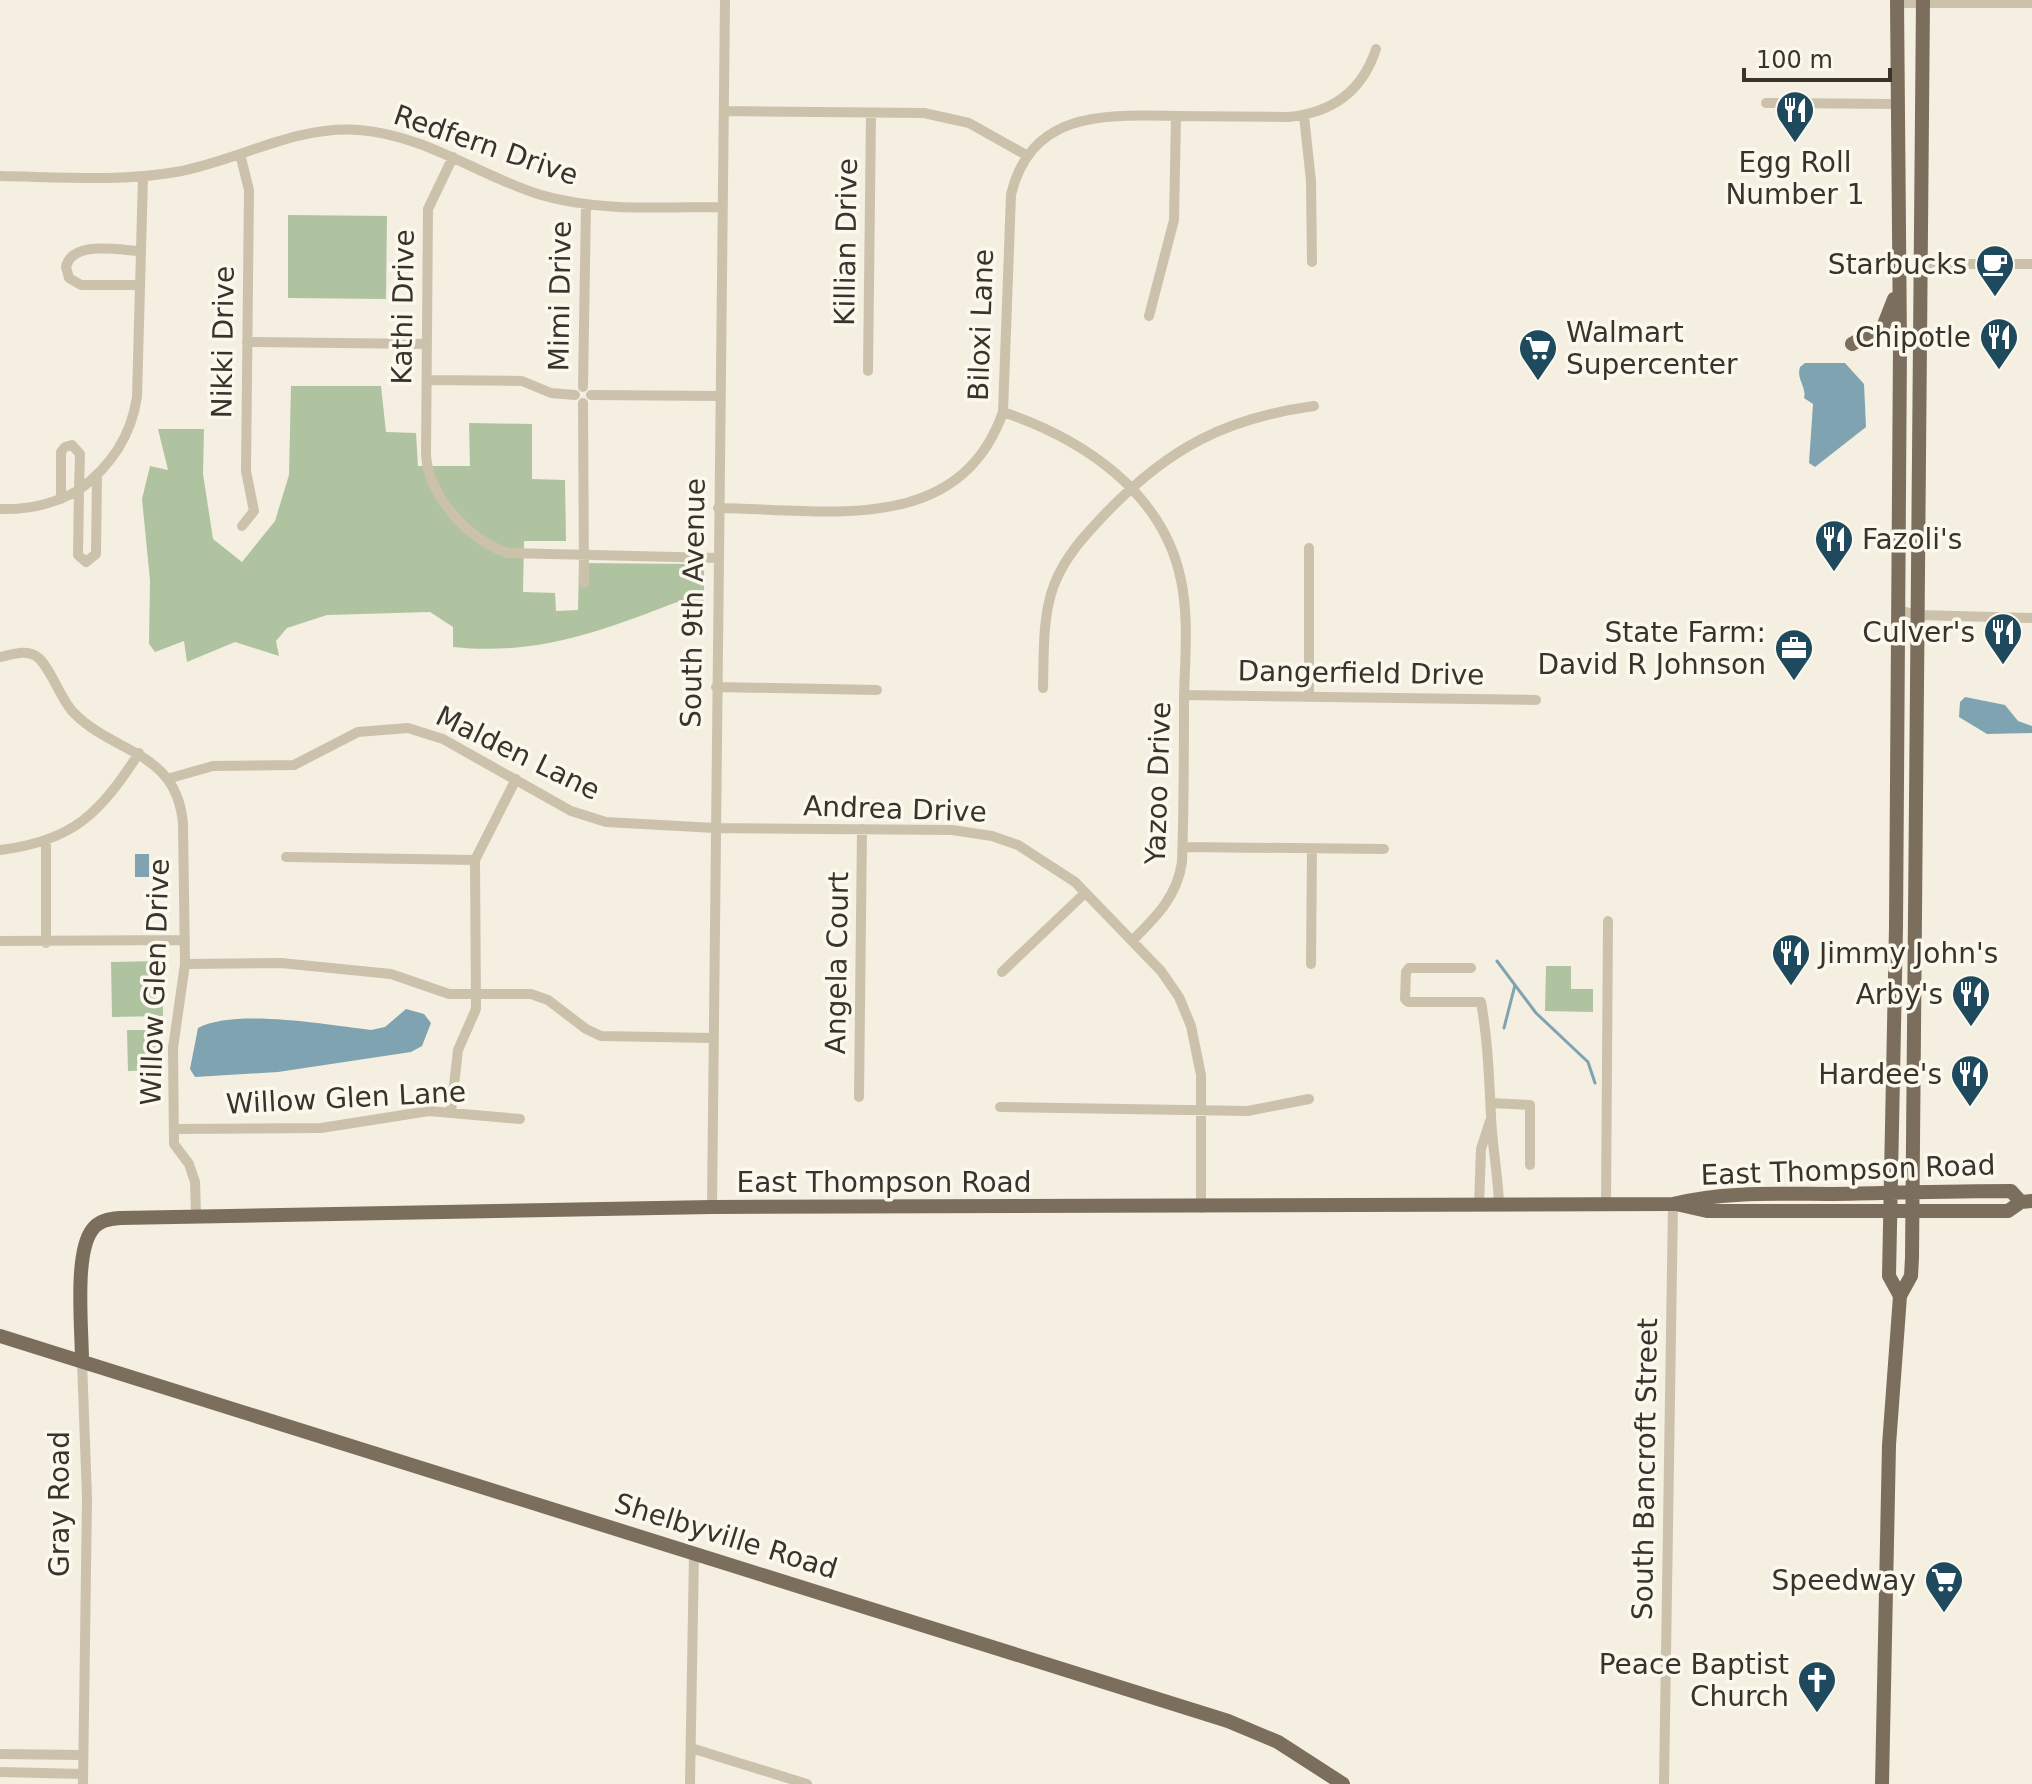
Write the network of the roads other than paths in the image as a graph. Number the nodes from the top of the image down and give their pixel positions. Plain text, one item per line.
1 (725, 0) edge
2 (1897, 1) edge
3 (1923, 2) edge
4 (2032, 3) edge
5 (1376, 49) dead end
6 (1766, 103) dead end
7 (1896, 104) junction
8 (724, 111) junction
9 (871, 113) junction
10 (1176, 116) junction
11 (1304, 116) junction
12 (240, 154) junction
13 (1028, 156) junction
14 (453, 157) junction
15 (0, 176) edge
16 (143, 177) junction
17 (586, 205) junction
18 (723, 207) junction
19 (140, 251) junction
20 (1312, 262) dead end
21 (1919, 264) junction
22 (2032, 264) edge
23 (1899, 283) junction
24 (139, 285) junction
25 (1149, 316) dead end
26 (247, 342) junction
27 (427, 344) junction
28 (1852, 344) dead end
29 (868, 371) dead end
30 (427, 380) junction
31 (583, 395) junction
32 (720, 396) junction
33 (1314, 406) dead end
34 (1003, 412) junction
35 (97, 475) junction
36 (1130, 488) junction
37 (79, 490) junction
38 (61, 499) junction
39 (718, 508) junction
40 (0, 509) edge
41 (242, 526) dead end
42 (1309, 548) dead end
43 (583, 556) junction
44 (718, 558) junction
45 (584, 583) dead end
46 (1898, 610) junction
47 (1918, 615) junction
48 (2032, 618) edge
49 (0, 657) edge
50 (716, 687) junction
51 (1043, 688) dead end
52 (877, 690) dead end
53 (1184, 695) junction
54 (1309, 696) junction
55 (1536, 700) dead end
56 (139, 753) junction
57 (167, 779) junction
58 (516, 779) junction
59 (715, 828) junction
60 (862, 829) junction
61 (46, 842) junction
62 (1183, 847) junction
63 (1312, 848) junction
64 (1384, 849) dead end
65 (0, 850) edge
66 (286, 857) dead end
67 (475, 860) junction
68 (1085, 893) junction
69 (1608, 921) dead end
70 (185, 940) junction
71 (0, 941) edge
72 (1132, 941) junction
73 (46, 943) junction
74 (185, 964) junction
75 (1311, 964) dead end
76 (1471, 968) dead end
77 (1002, 972) dead end
78 (476, 995) junction
79 (712, 1038) junction
80 (859, 1097) dead end
81 (1309, 1099) dead end
82 (1491, 1103) junction
83 (1000, 1107) dead end
84 (1201, 1110) junction
85 (451, 1112) junction
86 (520, 1119) dead end
87 (1491, 1119) junction
88 (175, 1129) junction
89 (1530, 1165) dead end
90 (1913, 1194) junction
91 (1890, 1201) junction
92 (2026, 1201) edge
93 (1499, 1204) junction
94 (1606, 1204) junction
95 (1673, 1204) junction
96 (1479, 1205) junction
97 (712, 1207) junction
98 (1201, 1208) junction
99 (1913, 1210) junction
100 (196, 1214) junction
101 (96, 1226) joint
102 (1900, 1296) junction
103 (0, 1336) edge
104 (82, 1361) junction
105 (694, 1553) junction
106 (691, 1748) junction
107 (0, 1754) edge
108 (83, 1755) junction
109 (0, 1772) edge
110 (83, 1779) edge
111 (690, 1784) edge
112 (807, 1784) edge
113 (1343, 1784) edge
114 (1664, 1784) edge
115 (1882, 1784) edge

1 - 8 street, South 9th Avenue
2 - 3 street
2 - 7 main road
3 - 4 street
3 - 21 main road
5 - 11 street
6 - 7 street
7 - 23 main road
8 - 9 street
8 - 18 street, South 9th Avenue
9 - 13 street
9 - 29 street, Killian Drive
10 - 11 street
10 - 13 street
10 - 25 street
11 - 20 street
12 - 14 street, Redfern Drive
12 - 16 street, Redfern Drive
12 - 26 street, Nikki Drive
13 - 34 street, Biloxi Lane
14 - 17 street, Redfern Drive
14 - 27 street, Kathi Drive
15 - 16 street, Redfern Drive
16 - 19 street
17 - 18 street, Redfern Drive
17 - 31 street, Mimi Drive
18 - 32 street, South 9th Avenue
19 - 24 street
19 - 24 street
21 - 22 street
21 - 47 main road
23 - 28 main road
23 - 46 main road
24 - 35 street
26 - 27 street
26 - 41 street, Nikki Drive
27 - 30 street, Kathi Drive
30 - 31 street
30 - 43 street, Kathi Drive
31 - 32 street, Mimi Drive
31 - 43 street, Mimi Drive
32 - 39 street, South 9th Avenue
33 - 36 street
34 - 36 street, Yazoo Drive
34 - 39 street, Biloxi Lane
35 - 37 street
35 - 37 street
36 - 51 street
36 - 53 street, Yazoo Drive
37 - 38 street
37 - 38 street
38 - 40 street
39 - 44 street, South 9th Avenue
42 - 54 street
43 - 44 street
43 - 45 street, Mimi Drive
44 - 50 street, South 9th Avenue
46 - 47 street
46 - 91 main road
47 - 48 street
47 - 90 main road
49 - 56 street, Willow Glen Drive
50 - 52 street
50 - 59 street, South 9th Avenue
53 - 54 street, Dangerfield Drive
53 - 62 street, Yazoo Drive
54 - 55 street, Dangerfield Drive
56 - 57 street, Willow Glen Drive
56 - 61 street
57 - 58 street, Malden Lane
57 - 70 street, Willow Glen Drive
58 - 59 street, Malden Lane
58 - 67 street
59 - 60 street, Andrea Drive
59 - 79 street, South 9th Avenue
60 - 68 street, Andrea Drive
60 - 80 street, Angela Court
61 - 65 street
61 - 73 street
62 - 63 street
62 - 72 street, Yazoo Drive
63 - 64 street
63 - 75 street
66 - 67 street
67 - 78 street, Willow Glen Lane
68 - 72 street, Andrea Drive
68 - 77 street
69 - 94 street
70 - 73 street
70 - 74 street, Willow Glen Drive
71 - 73 street
72 - 84 street
74 - 78 street
74 - 88 street, Willow Glen Drive
76 - 82 street
78 - 79 street
78 - 85 street, Willow Glen Lane
79 - 97 street, South 9th Avenue
81 - 84 street
82 - 87 street
82 - 89 street
83 - 84 street
84 - 98 street
85 - 86 street, Willow Glen Lane
85 - 88 street, Willow Glen Lane
87 - 93 street
87 - 96 street
88 - 100 street, Willow Glen Drive
90 - 91 main road, East Thompson Road
90 - 92 main road, East Thompson Road
90 - 99 main road
91 - 95 main road, East Thompson Road
91 - 99 main road, East Thompson Road
91 - 102 main road
92 - 99 main road, East Thompson Road
93 - 94 main road, East Thompson Road
93 - 96 main road, East Thompson Road
94 - 95 main road, East Thompson Road
95 - 114 street, South Bancroft Street
96 - 98 main road, East Thompson Road
97 - 98 main road, East Thompson Road
97 - 100 main road, East Thompson Road
99 - 102 main road
100 - 101 main road, East Thompson Road
101 - 104 main road, Gray Road
102 - 115 main road
103 - 104 main road
104 - 105 main road, Shelbyville Road
104 - 108 street, Gray Road
105 - 106 street
105 - 113 main road, Shelbyville Road
106 - 111 street
106 - 112 street
107 - 108 street
108 - 110 street, Gray Road
109 - 110 street

